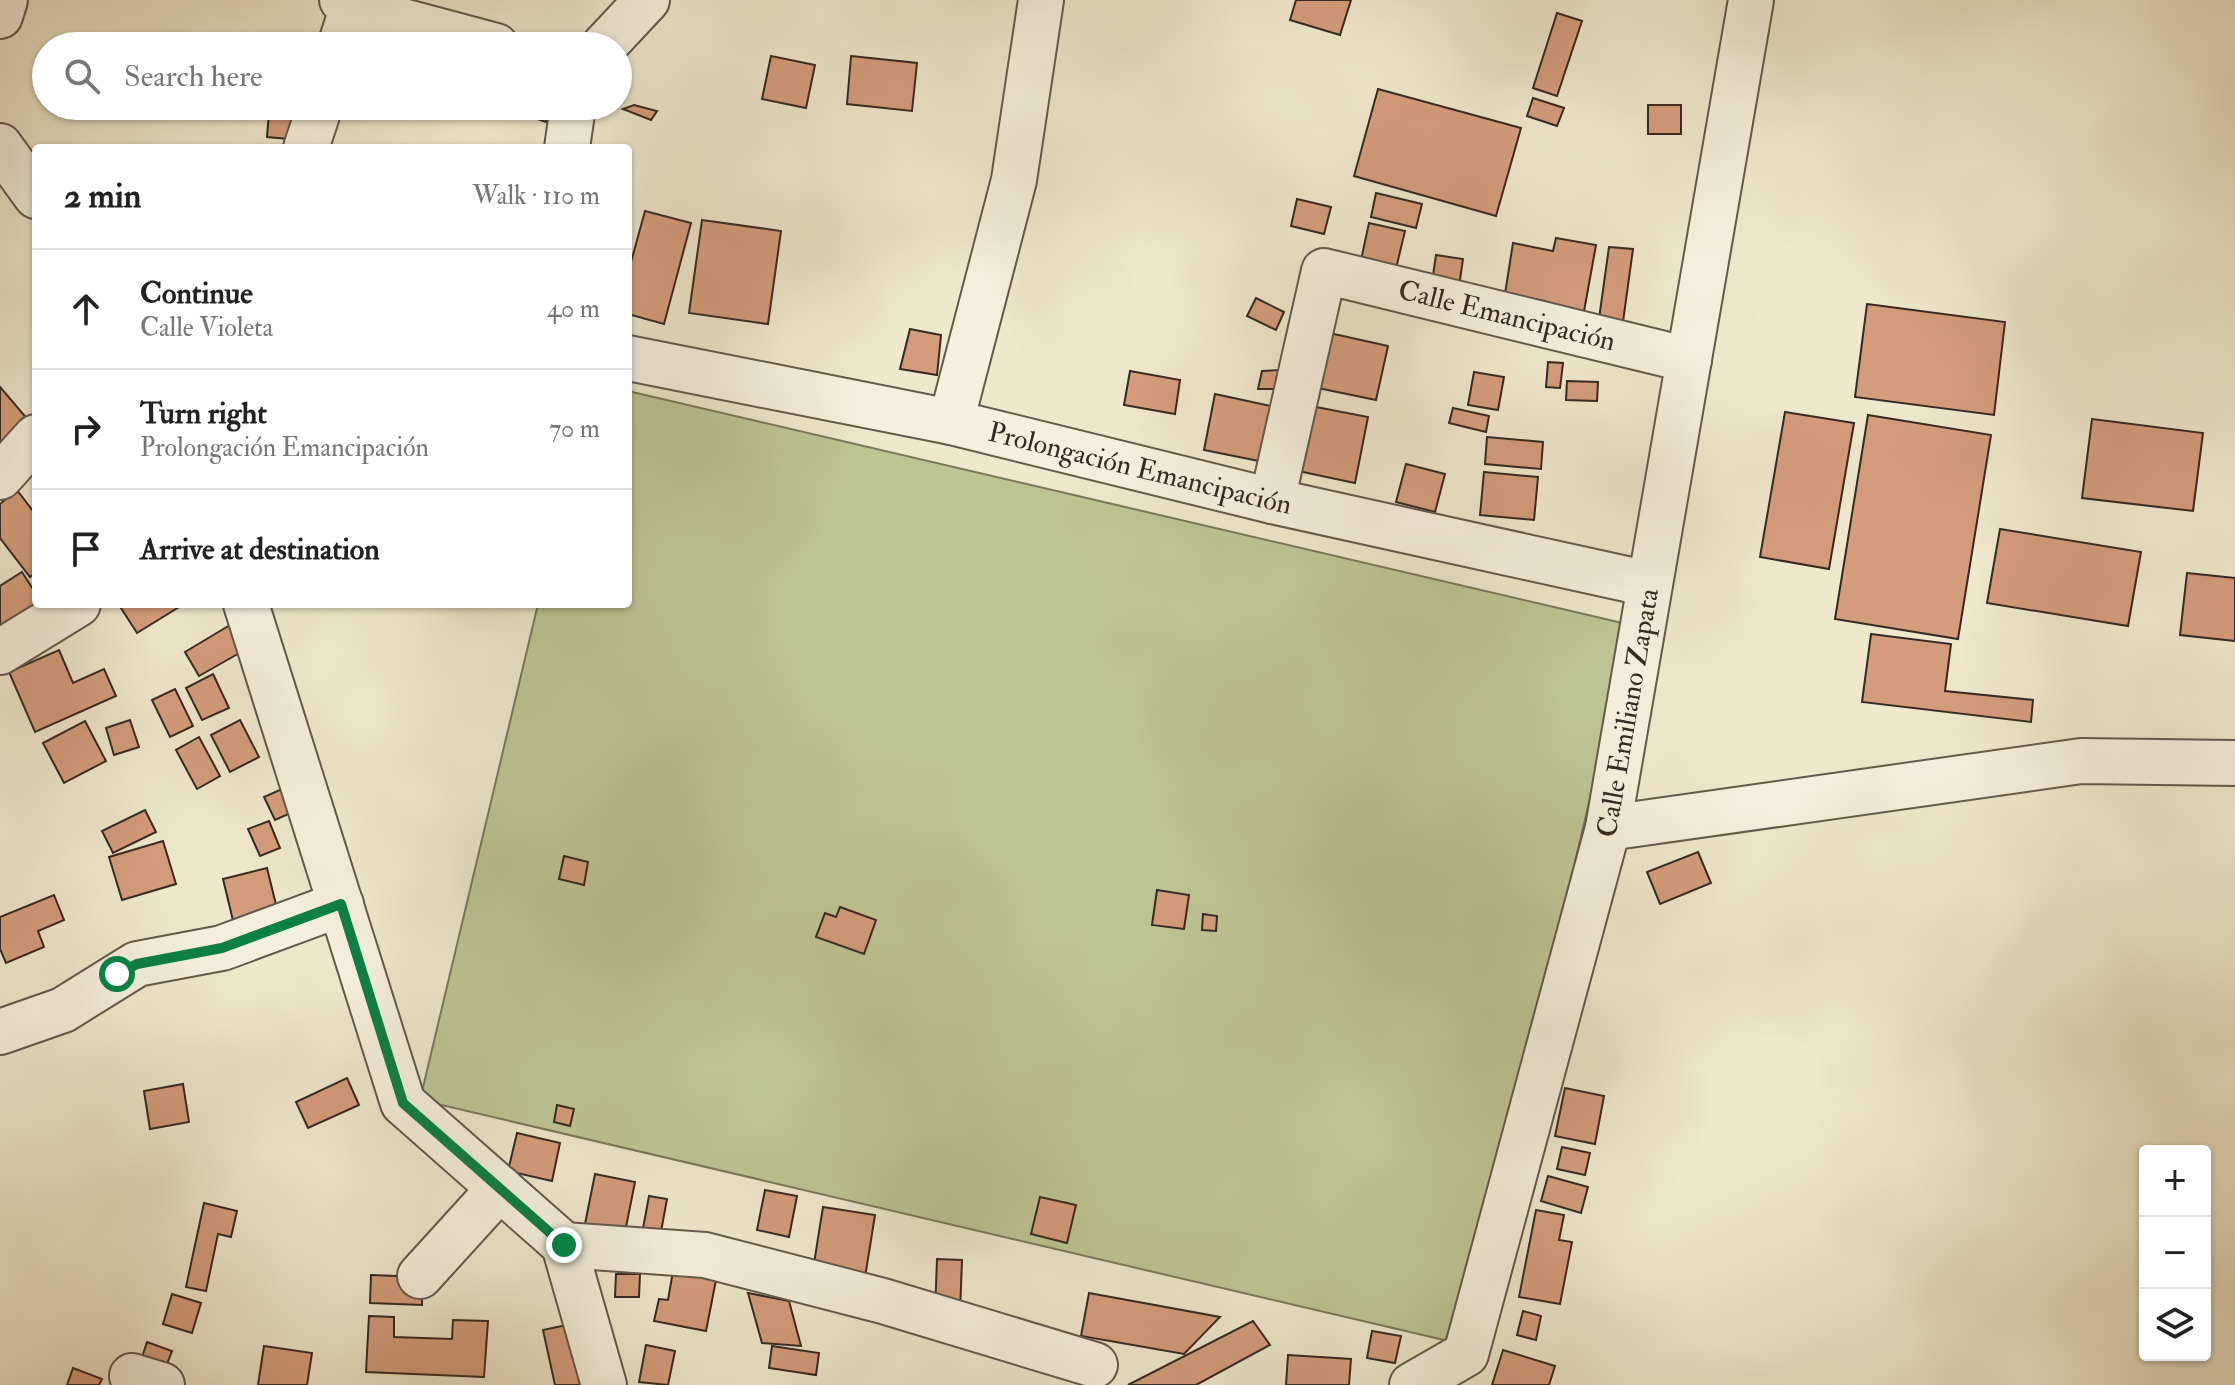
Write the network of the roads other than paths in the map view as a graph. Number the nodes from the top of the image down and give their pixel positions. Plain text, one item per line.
1 (5, 0) edge
2 (647, 0) edge
3 (1041, 0) edge
4 (1751, 0) edge
5 (350, 2) edge
6 (0, 16) edge
7 (343, 32) edge
8 (450, 32) edge
9 (617, 32) edge
10 (315, 120) edge
11 (571, 120) edge
12 (0, 143) edge
13 (307, 144) edge
14 (568, 144) edge
15 (32, 157) edge
16 (32, 190) edge
17 (632, 359) edge
18 (1689, 360) junction
19 (951, 422) junction
20 (32, 441) edge
21 (0, 477) edge
22 (1272, 501) junction
23 (1649, 584) junction
24 (72, 608) edge
25 (247, 608) edge
26 (0, 652) edge
27 (2235, 763) edge
28 (1608, 828) junction
29 (341, 904) junction
30 (0, 1032) edge
31 (500, 1188) junction
32 (564, 1245) junction
33 (418, 1297) dead end
34 (1095, 1365) dead end
35 (604, 1385) edge
36 (1412, 1385) edge

1 - 6 street
2 - 9 street
3 - 19 street
4 - 18 street, Calle Emiliano Zapata
5 - 7 street
5 - 8 street
10 - 13 street
11 - 14 street
12 - 15 street
12 - 16 street
17 - 19 street, Prolongación Emancipación
18 - 22 street, Calle Emancipación
18 - 23 street, Calle Emiliano Zapata
19 - 22 street, Prolongación Emancipación
20 - 21 street
22 - 23 street, Prolongación Emancipación
23 - 28 street, Calle Emiliano Zapata
24 - 26 street
25 - 29 street
27 - 28 street
28 - 36 street, Calle Emiliano Zapata
29 - 30 street
29 - 31 street
31 - 32 street
31 - 33 street
32 - 34 street
32 - 35 street

